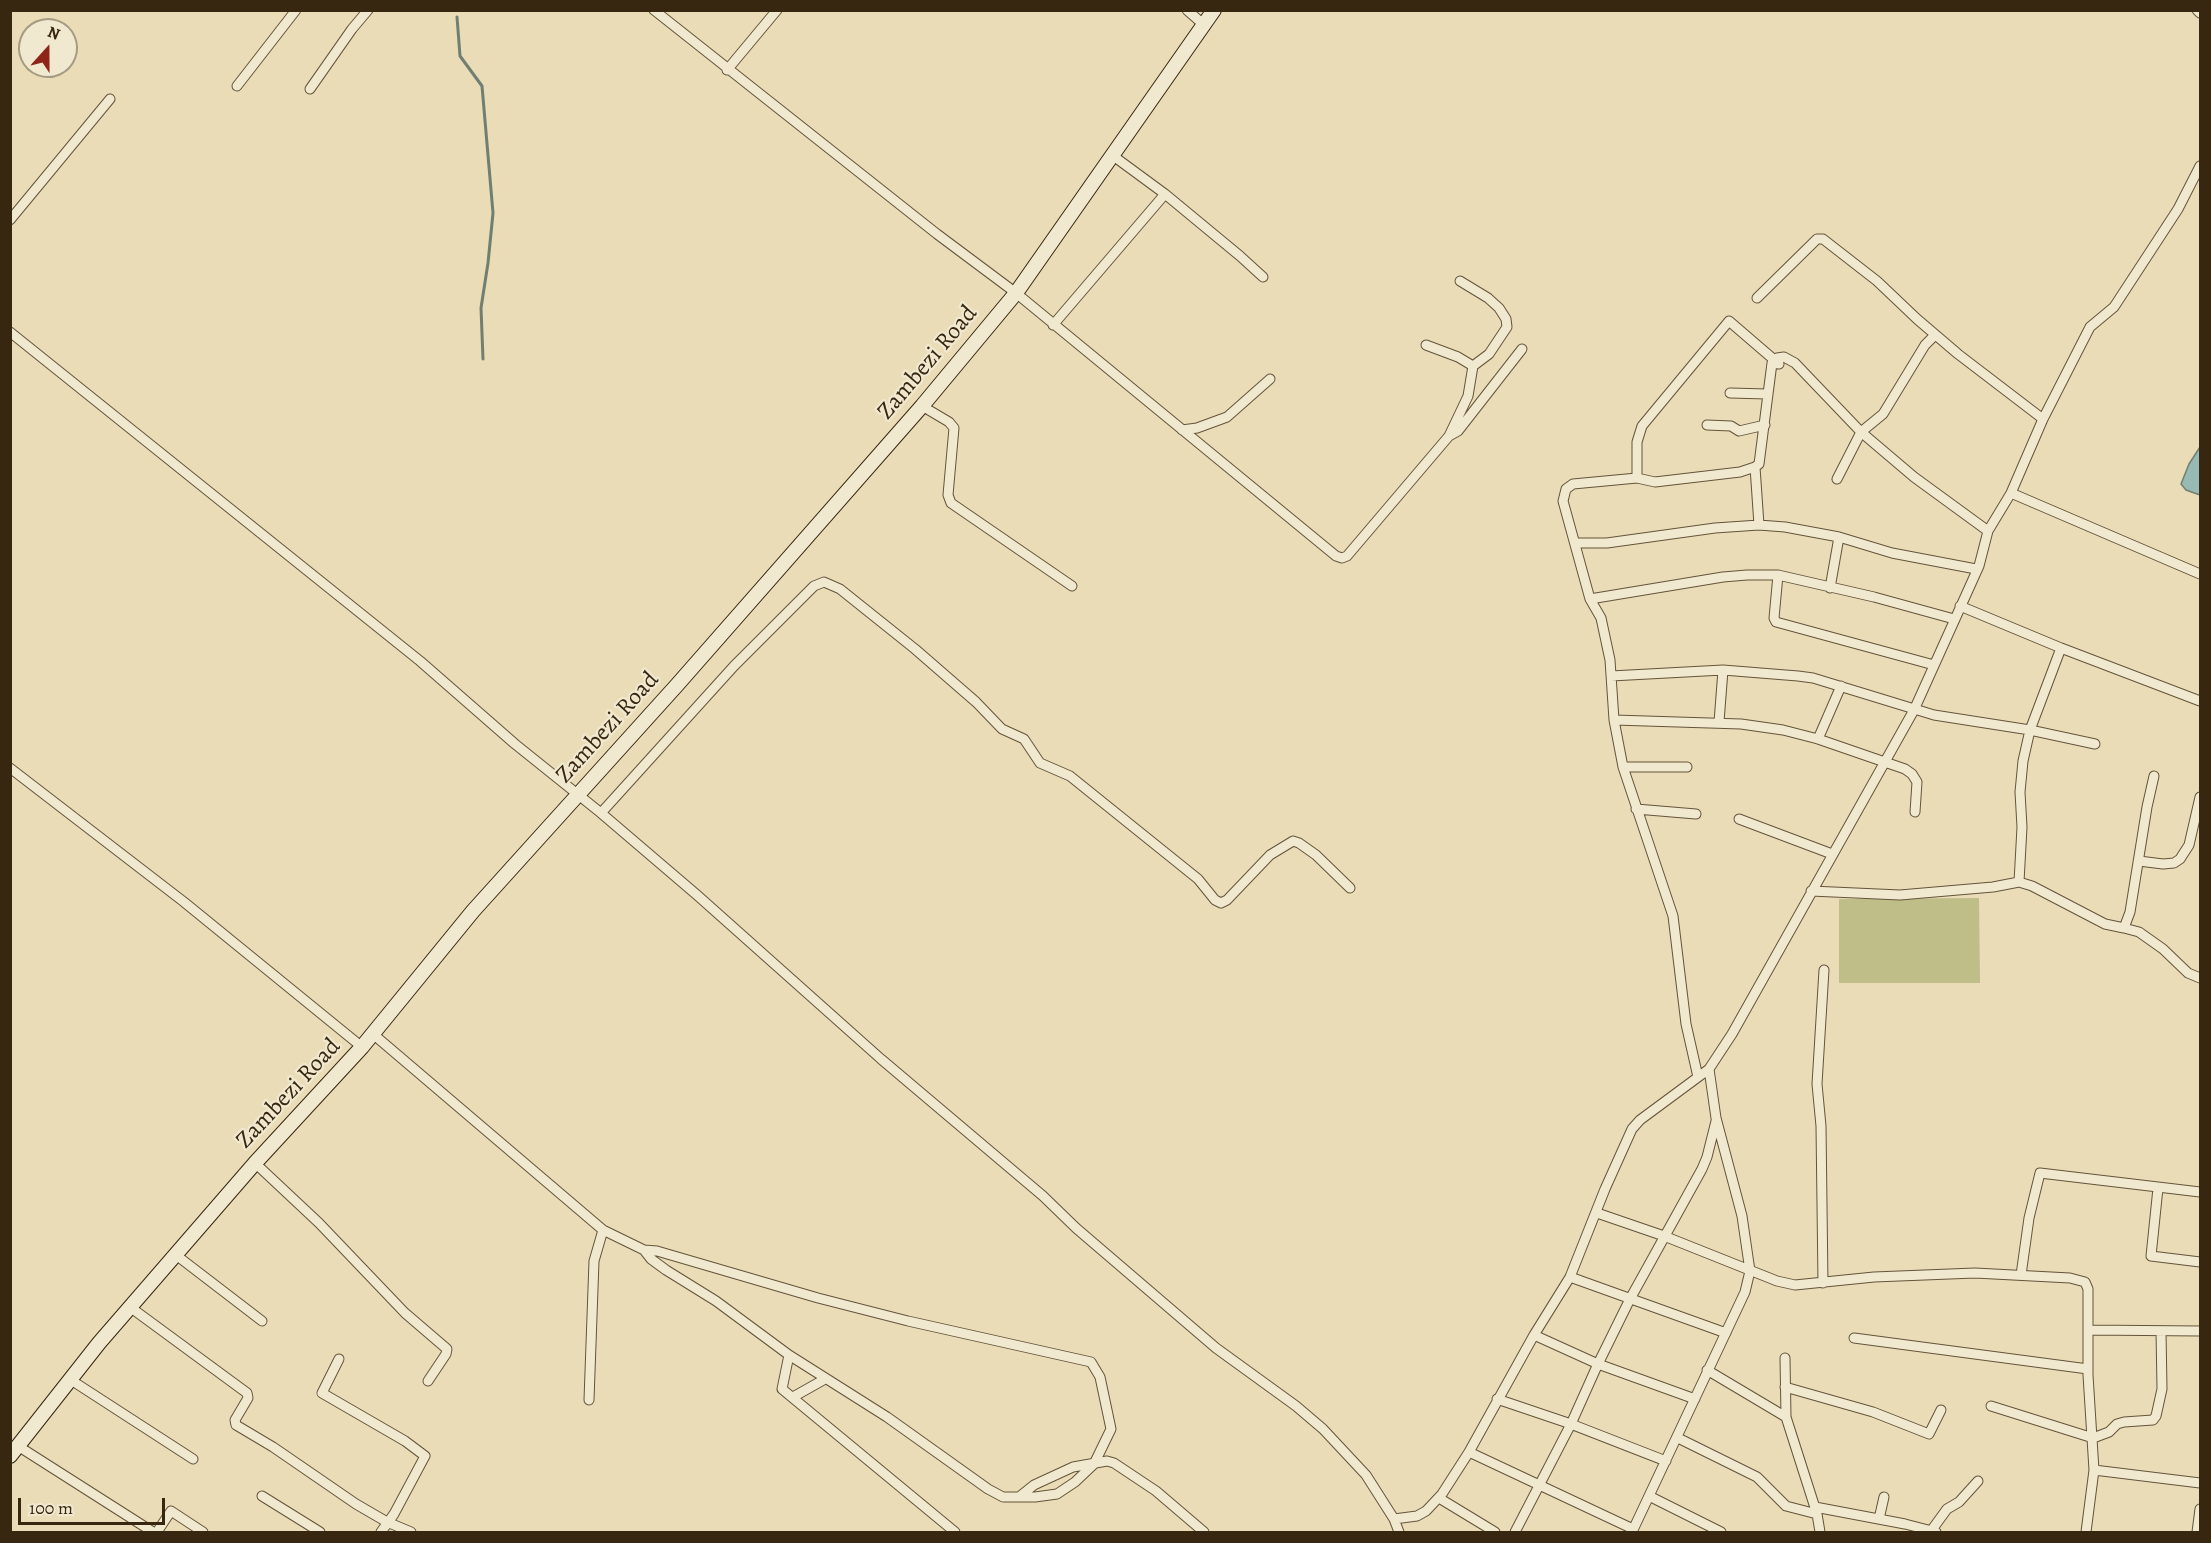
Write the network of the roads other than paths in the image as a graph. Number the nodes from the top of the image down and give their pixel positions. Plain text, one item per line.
1 (296, 10) edge
2 (368, 10) edge
3 (654, 10) edge
4 (777, 10) edge
5 (1187, 10) edge
6 (1214, 10) edge
7 (1203, 24) junction
8 (728, 70) junction
9 (237, 86) dead end
10 (310, 89) dead end
11 (110, 99) dead end
12 (1112, 155) junction
13 (2200, 166) edge
14 (1165, 194) junction
15 (10, 220) edge
16 (1263, 278) dead end
17 (1460, 281) dead end
18 (1016, 293) junction
19 (1757, 298) dead end
20 (1053, 326) junction
21 (10, 332) edge
22 (1935, 335) junction
23 (1426, 345) dead end
24 (1522, 349) dead end
25 (1779, 364) junction
26 (1473, 366) junction
27 (1270, 379) dead end
28 (1730, 393) dead end
29 (1767, 394) junction
30 (922, 406) junction
31 (2043, 419) junction
32 (1707, 425) dead end
33 (1765, 425) junction
34 (1182, 430) junction
35 (1861, 432) junction
36 (1449, 436) junction
37 (1755, 467) junction
38 (1636, 478) junction
39 (1837, 478) dead end
40 (2011, 493) junction
41 (1759, 525) junction
42 (1988, 531) junction
43 (1839, 537) junction
44 (1575, 543) junction
45 (1976, 569) junction
46 (2200, 574) edge
47 (1778, 575) junction
48 (1072, 586) dead end
49 (1830, 588) junction
50 (1590, 599) junction
51 (1960, 606) junction
52 (1954, 619) junction
53 (2061, 648) junction
54 (1934, 665) junction
55 (1723, 670) junction
56 (1611, 676) junction
57 (1841, 687) junction
58 (2200, 701) edge
59 (1914, 710) junction
60 (1614, 720) junction
61 (1719, 722) junction
62 (2030, 730) junction
63 (1818, 739) junction
64 (2094, 744) dead end
65 (1884, 763) junction
66 (1623, 767) junction
67 (1687, 767) dead end
68 (10, 768) edge
69 (2154, 776) dead end
70 (578, 796) junction
71 (2200, 797) edge
72 (1636, 809) junction
73 (1915, 812) dead end
74 (601, 813) junction
75 (1696, 814) dead end
76 (1739, 819) dead end
77 (1832, 854) junction
78 (2139, 861) junction
79 (2019, 882) junction
80 (1350, 888) dead end
81 (1811, 891) junction
82 (2124, 928) junction
83 (1824, 970) dead end
84 (2200, 978) edge
85 (373, 1034) junction
86 (362, 1047) junction
87 (1708, 1069) junction
88 (1698, 1077) junction
89 (1716, 1118) junction
90 (255, 1163) junction
91 (2158, 1188) junction
92 (2200, 1192) edge
93 (1597, 1213) junction
94 (603, 1230) junction
95 (1664, 1236) junction
96 (644, 1250) junction
97 (176, 1255) junction
98 (2200, 1262) edge
99 (1750, 1271) junction
100 (2021, 1275) junction
101 (1570, 1277) junction
102 (1823, 1283) junction
103 (1630, 1299) junction
104 (130, 1307) junction
105 (262, 1321) dead end
106 (2088, 1330) junction
107 (2200, 1330) edge
108 (2162, 1331) junction
109 (1726, 1333) junction
110 (1534, 1335) junction
111 (1854, 1338) dead end
112 (789, 1355) junction
113 (1785, 1358) dead end
114 (339, 1359) dead end
115 (1598, 1364) junction
116 (2088, 1369) junction
117 (1707, 1370) junction
118 (825, 1379) junction
119 (70, 1380) junction
120 (428, 1381) dead end
121 (1785, 1387) junction
122 (793, 1397) junction
123 (1497, 1399) junction
124 (1695, 1399) junction
125 (589, 1400) dead end
126 (1991, 1406) dead end
127 (1941, 1410) dead end
128 (1786, 1418) junction
129 (1571, 1424) junction
130 (1678, 1438) junction
131 (2093, 1438) junction
132 (14, 1451) edge
133 (1468, 1452) junction
134 (193, 1459) dead end
135 (1665, 1461) junction
136 (1095, 1464) junction
137 (2094, 1470) junction
138 (1978, 1481) dead end
139 (2200, 1483) edge
140 (1539, 1486) junction
141 (262, 1496) dead end
142 (1649, 1496) junction
143 (1019, 1497) junction
144 (1884, 1497) dead end
145 (1438, 1498) junction
146 (2200, 1509) edge
147 (1816, 1510) junction
148 (1394, 1518) junction
149 (1879, 1519) junction
150 (387, 1522) junction
151 (1632, 1531) edge
152 (1934, 1532) edge
153 (155, 1533) edge
154 (203, 1533) edge
155 (320, 1533) edge
156 (381, 1533) edge
157 (411, 1533) edge
158 (956, 1533) edge
159 (1204, 1533) edge
160 (1399, 1533) edge
161 (1495, 1533) edge
162 (1515, 1533) edge
163 (1721, 1533) edge
164 (1820, 1533) edge
165 (2086, 1533) edge
166 (2197, 1533) edge

1 - 9 street
2 - 10 street
3 - 8 street
4 - 8 street
5 - 7 street
6 - 7 main road, Zambezi Road
7 - 12 main road, Zambezi Road
8 - 18 street
11 - 15 street
12 - 14 street
12 - 18 main road, Zambezi Road
13 - 31 street
14 - 16 street
14 - 20 street
17 - 26 street
18 - 20 street
18 - 30 main road, Zambezi Road
19 - 22 street
20 - 34 street
21 - 70 street
22 - 31 street
22 - 35 street
23 - 26 street
24 - 36 street
25 - 29 street
25 - 35 street
25 - 38 street
26 - 36 street
27 - 34 street
28 - 29 street
29 - 33 street
30 - 48 street
30 - 70 main road, Zambezi Road
31 - 40 street
32 - 33 street
33 - 37 street
34 - 36 street
35 - 39 street
35 - 42 street
37 - 38 street
37 - 41 street
38 - 44 street
40 - 42 street
40 - 46 street
41 - 43 street
41 - 44 street
42 - 45 street
43 - 45 street
43 - 49 street
44 - 50 street
45 - 51 street
47 - 49 street
47 - 50 street
47 - 54 street
49 - 52 street
50 - 56 street
51 - 52 street
51 - 53 street
52 - 54 street
53 - 58 street
53 - 62 street
54 - 59 street
55 - 56 street
55 - 57 street
55 - 61 street
56 - 60 street
57 - 59 street
57 - 63 street
59 - 62 street
59 - 65 street
60 - 61 street
60 - 66 street
61 - 63 street
62 - 64 street
62 - 79 street
63 - 65 street
65 - 73 street
65 - 77 street
66 - 67 street
66 - 72 street
68 - 86 street
69 - 78 street
70 - 74 street
70 - 85 main road, Zambezi Road
71 - 78 street
72 - 75 street
72 - 88 street
74 - 80 street
74 - 148 street
76 - 77 street
77 - 81 street
78 - 82 street
79 - 81 street
79 - 82 street
81 - 87 street
82 - 84 street
83 - 102 street
85 - 86 main road, Zambezi Road
85 - 94 street
86 - 90 main road, Zambezi Road
87 - 88 street
87 - 89 street
88 - 93 street
89 - 95 street
89 - 99 street
90 - 97 main road, Zambezi Road
90 - 120 street
91 - 92 street
91 - 98 street
91 - 100 street
93 - 95 street
93 - 101 street
94 - 96 street
94 - 125 street
95 - 99 street
95 - 103 street
96 - 112 street
96 - 136 street
97 - 104 main road, Zambezi Road
97 - 105 street
99 - 102 street
99 - 109 street
100 - 102 street
100 - 106 street
101 - 103 street
101 - 110 street
103 - 109 street
103 - 115 street
104 - 119 main road, Zambezi Road
104 - 150 street
106 - 108 street
106 - 116 street
107 - 108 street
108 - 131 street
109 - 117 street
110 - 115 street
110 - 123 street
111 - 116 street
112 - 118 street
112 - 122 street
113 - 121 street
114 - 150 street
115 - 124 street
115 - 129 street
116 - 131 street
117 - 124 street
117 - 128 street
118 - 122 street
118 - 143 street
119 - 132 main road, Zambezi Road
119 - 134 street
121 - 127 street
121 - 128 street
122 - 158 street
123 - 129 street
123 - 133 street
124 - 130 street
126 - 131 street
128 - 147 street
129 - 135 street
129 - 140 street
130 - 135 street
130 - 147 street
131 - 137 street
132 - 153 street
133 - 140 street
133 - 145 street
135 - 142 street
136 - 143 street
136 - 143 street
136 - 159 street
137 - 139 street
137 - 165 street
138 - 152 street
140 - 151 street
140 - 162 street
141 - 155 street
142 - 151 street
142 - 163 street
144 - 149 street
145 - 148 street
145 - 161 street
146 - 166 street
147 - 149 street
147 - 164 street
148 - 160 street
149 - 152 street
150 - 156 street
150 - 157 street
153 - 154 street

